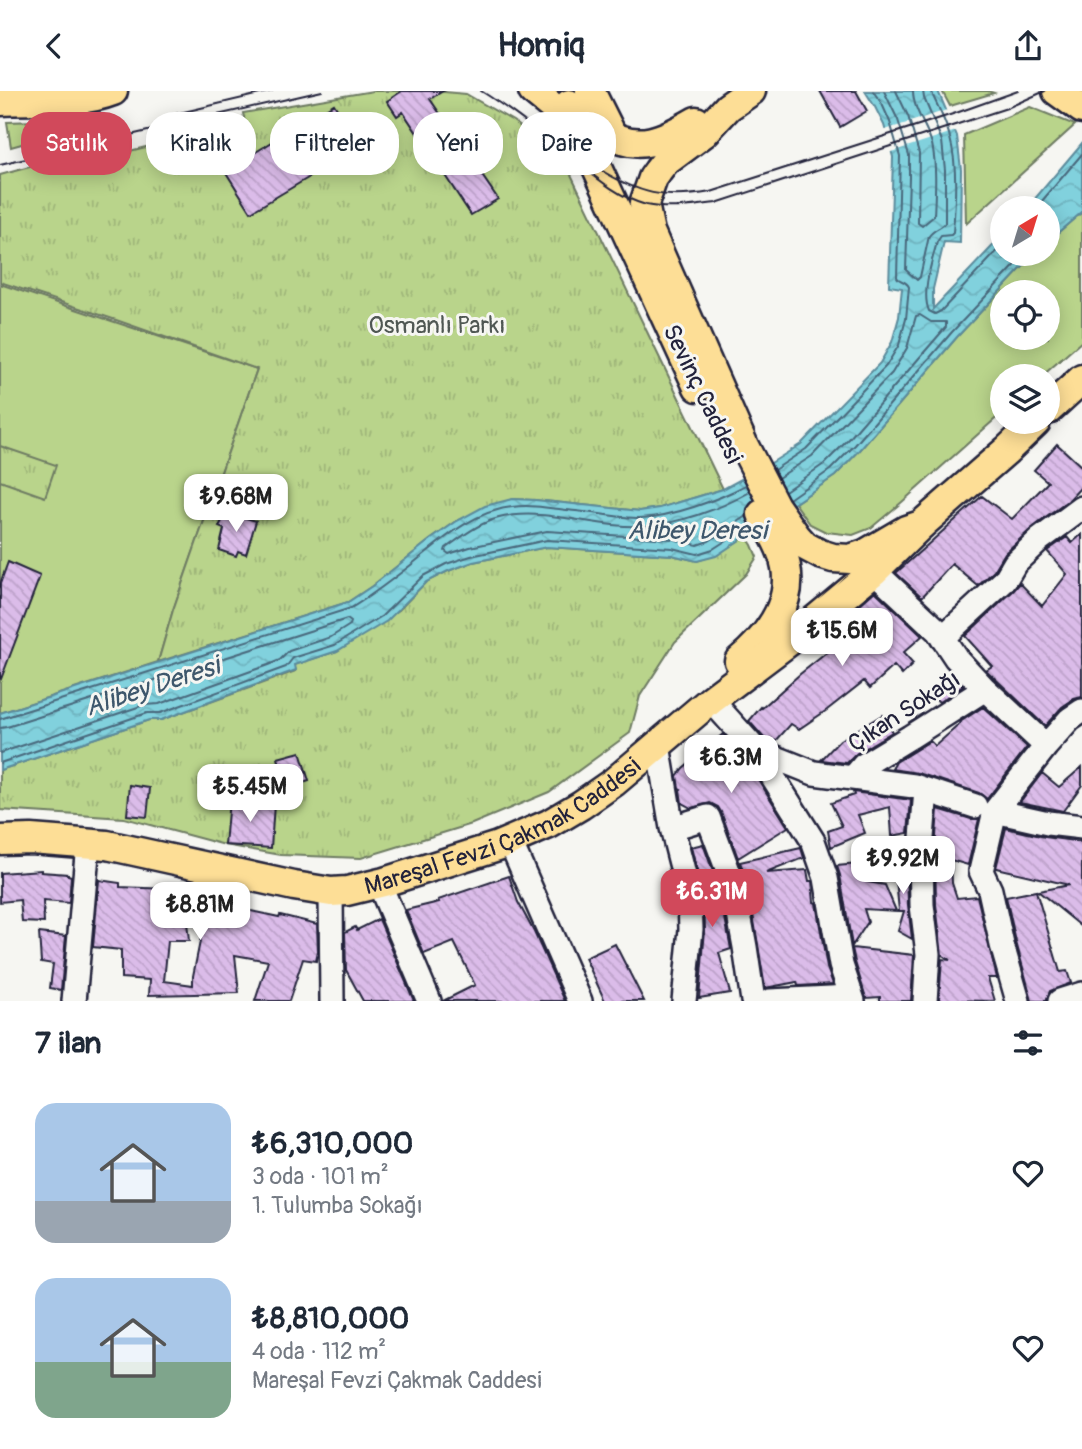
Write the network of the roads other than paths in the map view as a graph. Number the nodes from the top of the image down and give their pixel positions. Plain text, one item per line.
1 (113, 91) edge
2 (533, 91) edge
3 (551, 91) edge
4 (590, 91) edge
5 (751, 91) edge
6 (1057, 91) edge
7 (1072, 91) edge
8 (1082, 94) edge
9 (0, 101) edge
10 (728, 107) junction
11 (1082, 109) edge
12 (579, 112) edge
13 (601, 112) edge
14 (616, 138) edge
15 (1082, 379) edge
16 (1060, 404) edge
17 (1026, 434) edge
18 (737, 449) junction
19 (1082, 508) edge
20 (921, 525) junction
21 (779, 529) junction
22 (874, 571) junction
23 (942, 638) junction
24 (985, 689) junction
25 (711, 700) junction
26 (1082, 711) edge
27 (658, 745) junction
28 (1046, 746) junction
29 (756, 750) junction
30 (853, 778) junction
31 (926, 790) junction
32 (985, 808) junction
33 (1079, 823) edge
34 (672, 828) junction
35 (0, 840) edge
36 (510, 841) junction
37 (88, 843) junction
38 (379, 883) junction
39 (331, 892) junction
40 (1082, 994) edge
41 (852, 999) edge
42 (74, 1001) edge
43 (332, 1001) edge
44 (429, 1001) edge
45 (580, 1001) edge
46 (684, 1001) edge
47 (753, 1001) edge
48 (770, 1001) edge
49 (798, 1001) edge
50 (925, 1001) edge
51 (1018, 1001) edge
52 (1060, 1001) edge

1 - 9 main road
2 - 18 main road, Sevinç Caddesi
3 - 12 main road
4 - 13 main road
5 - 10 main road
6 - 11 main road
7 - 8 main road
10 - 14 main road
10 - 18 main road, Sevinç Caddesi
15 - 16 main road
17 - 20 main road
18 - 21 main road
19 - 23 street
20 - 21 main road
20 - 22 main road, Mareşal Fevzi Çakmak Caddesi
21 - 25 main road
22 - 23 street
22 - 25 main road, Mareşal Fevzi Çakmak Caddesi
23 - 24 street
24 - 28 street
24 - 30 street, Çıkan Sokağı
25 - 27 main road, Mareşal Fevzi Çakmak Caddesi
25 - 29 street
26 - 28 street
27 - 34 street
27 - 36 main road, Mareşal Fevzi Çakmak Caddesi
28 - 32 street
29 - 30 street
29 - 41 street
30 - 31 street
31 - 32 street
31 - 50 street
32 - 33 street
32 - 51 street
34 - 46 street
34 - 47 street
35 - 37 main road, Mareşal Fevzi Çakmak Caddesi
36 - 38 main road, Mareşal Fevzi Çakmak Caddesi
36 - 45 street
37 - 39 main road, Mareşal Fevzi Çakmak Caddesi
37 - 42 street
38 - 39 main road, Mareşal Fevzi Çakmak Caddesi
38 - 44 street
39 - 43 street
40 - 52 street
41 - 49 street
48 - 49 street

